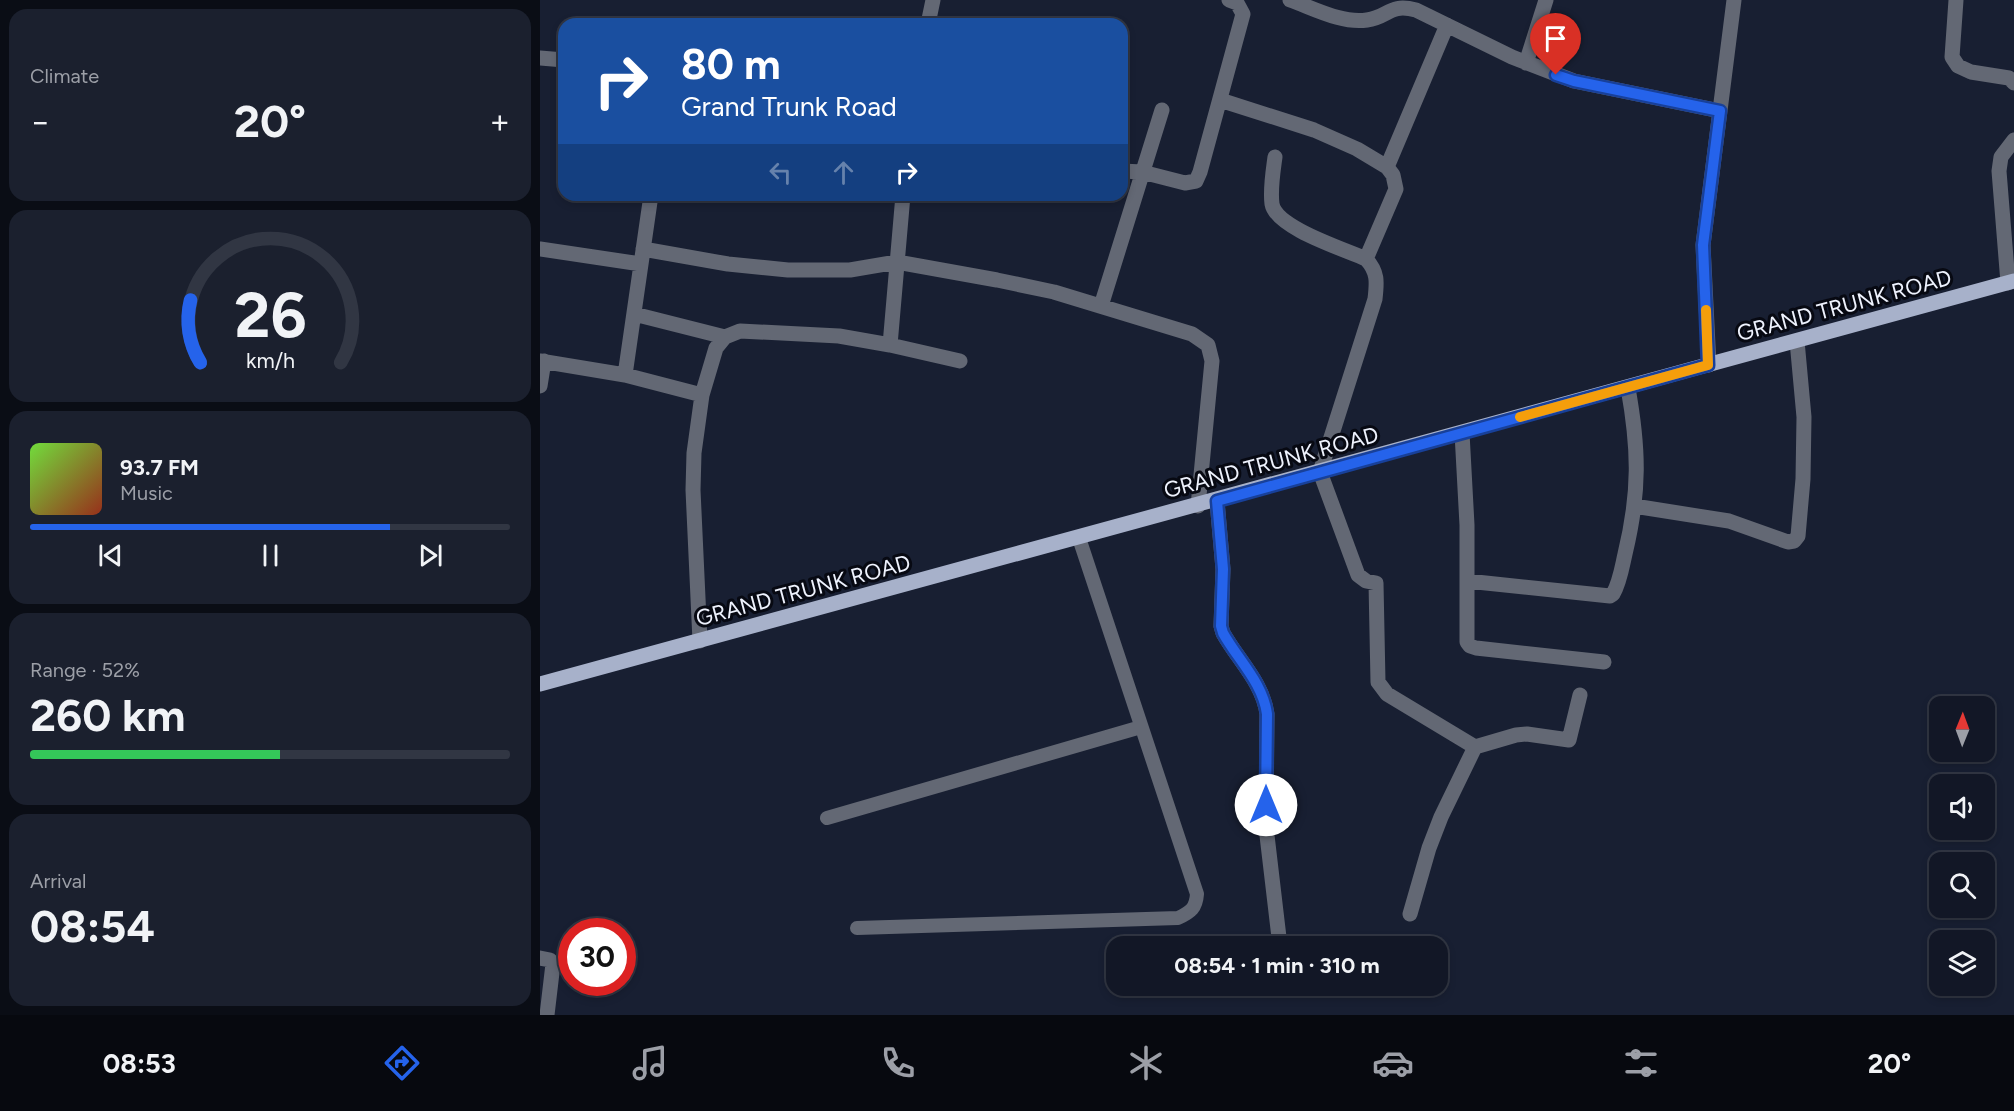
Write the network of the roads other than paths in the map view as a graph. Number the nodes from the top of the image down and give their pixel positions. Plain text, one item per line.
1 (933, 0) edge
2 (1229, 0) edge
3 (1290, 0) edge
4 (1546, 0) edge
5 (1734, 0) edge
6 (1956, 0) edge
7 (1404, 3) edge
8 (929, 18) edge
9 (1447, 25) junction
10 (540, 58) edge
11 (558, 60) edge
12 (1526, 63) junction
13 (2014, 83) edge
14 (1220, 100) junction
15 (1162, 110) dead end
16 (1720, 111) junction
17 (2014, 140) edge
18 (1275, 157) dead end
19 (1387, 167) junction
20 (1128, 171) edge
21 (1143, 172) junction
22 (650, 201) edge
23 (902, 201) edge
24 (540, 249) edge
25 (642, 256) junction
26 (1366, 259) junction
27 (897, 262) junction
28 (2011, 282) edge
29 (1101, 306) junction
30 (634, 314) junction
31 (725, 337) junction
32 (1797, 341) junction
33 (890, 345) junction
34 (542, 361) edge
35 (960, 361) dead end
36 (1708, 365) junction
37 (625, 375) junction
38 (540, 386) edge
39 (1628, 388) junction
40 (702, 395) junction
41 (1462, 433) junction
42 (1320, 472) junction
43 (1217, 501) junction
44 (1198, 506) junction
45 (1634, 506) junction
46 (1079, 538) junction
47 (1467, 581) junction
48 (700, 641) junction
49 (1604, 662) dead end
50 (540, 684) edge
51 (1580, 694) dead end
52 (1142, 728) junction
53 (1475, 747) junction
54 (827, 818) dead end
55 (1410, 914) dead end
56 (857, 928) dead end
57 (1279, 936) edge
58 (540, 958) edge
59 (547, 1015) edge

1 - 8 street
2 - 14 street
3 - 7 street
4 - 12 street
5 - 16 street
6 - 13 street
7 - 9 street
9 - 12 street
9 - 19 street
10 - 11 street
12 - 16 street
14 - 19 street
14 - 21 street
15 - 21 street
16 - 36 street
17 - 28 street
18 - 26 street
19 - 26 street
20 - 21 street
21 - 29 street
22 - 25 street
23 - 27 street
24 - 25 street
25 - 27 street
25 - 30 street
26 - 42 street
27 - 29 street
27 - 33 street
28 - 32 main road, GRAND TRUNK ROAD
29 - 44 street
30 - 31 street
30 - 37 street
31 - 33 street
31 - 40 street
32 - 36 main road, GRAND TRUNK ROAD
32 - 45 street
33 - 35 street
34 - 37 street
34 - 38 street
36 - 39 main road, GRAND TRUNK ROAD
37 - 40 street
39 - 41 main road, GRAND TRUNK ROAD
39 - 45 street
40 - 48 street
41 - 42 main road, GRAND TRUNK ROAD
41 - 47 street
42 - 43 main road, GRAND TRUNK ROAD
42 - 53 street
43 - 44 main road, GRAND TRUNK ROAD
43 - 57 street
44 - 46 main road, GRAND TRUNK ROAD
45 - 47 street
46 - 48 main road, GRAND TRUNK ROAD
46 - 52 lane
47 - 49 street
48 - 50 main road, GRAND TRUNK ROAD
51 - 53 street
52 - 54 lane
52 - 56 lane
53 - 55 street
58 - 59 street

